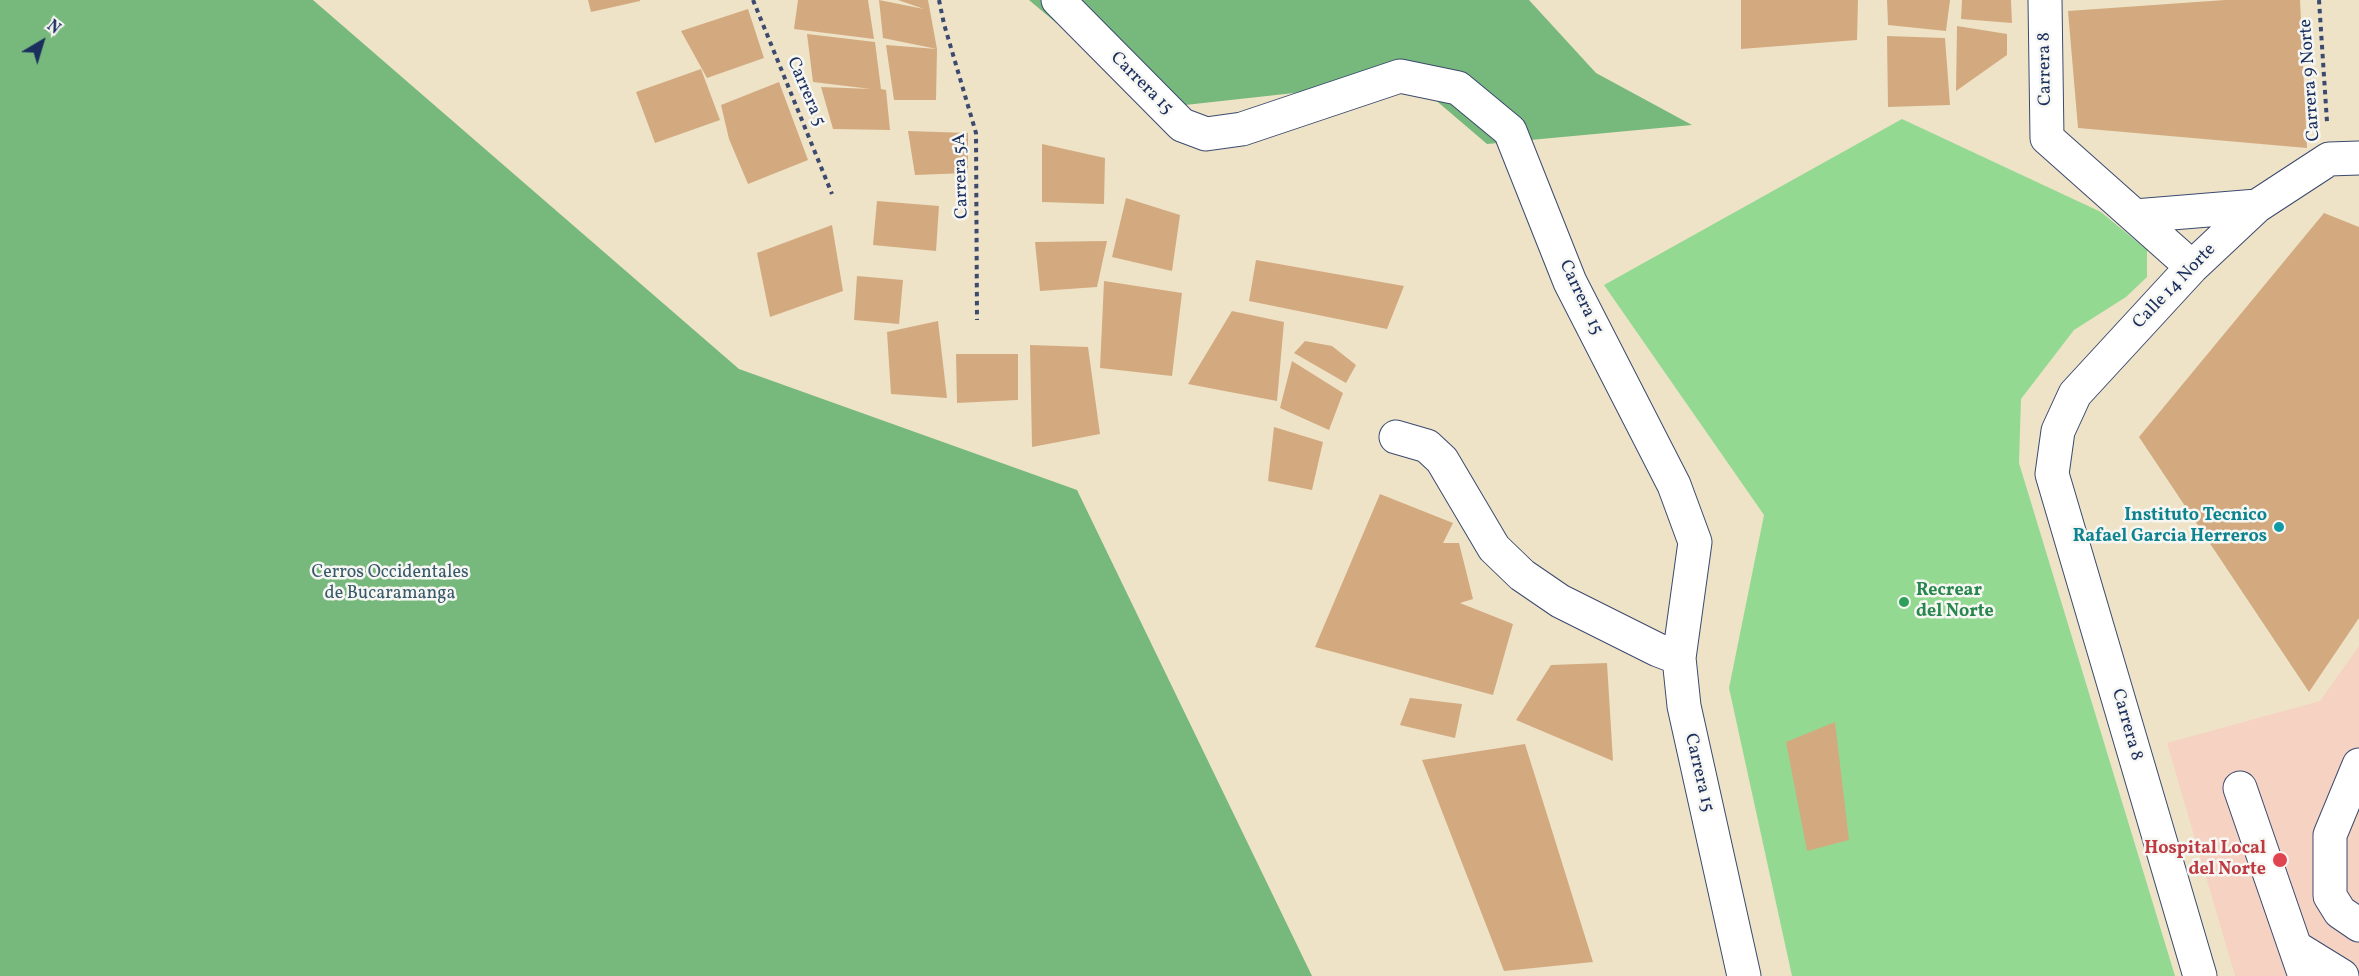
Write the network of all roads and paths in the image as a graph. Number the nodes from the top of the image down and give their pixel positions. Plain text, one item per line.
1 (753, 0) edge
2 (939, 0) edge
3 (1058, 0) edge
4 (2045, 0) edge
5 (2319, 0) edge
6 (2344, 159) edge
7 (832, 194) dead end
8 (2257, 206) junction
9 (2135, 216) junction
10 (2192, 267) junction
11 (977, 321) dead end
12 (1396, 437) dead end
13 (2052, 474) joint
14 (1680, 658) junction
15 (2359, 765) edge
16 (2241, 788) dead end
17 (2359, 925) edge
18 (2300, 962) edge
19 (1744, 976) edge
20 (2200, 976) edge
21 (2342, 976) edge

1 - 7 path, Carrera 5
2 - 11 path, Carrera 5A
3 - 14 street, Carrera 15
4 - 9 street, Carrera 8
5 - 6 path, Carrera 9 Norte
6 - 8 street, Calle 14 Norte
8 - 9 street
8 - 10 street, Calle 14 Norte
9 - 10 street
10 - 13 street, Calle 14 Norte
12 - 14 street
13 - 20 street, Carrera 8
14 - 19 street, Carrera 15
15 - 17 street
16 - 18 street
18 - 21 street

